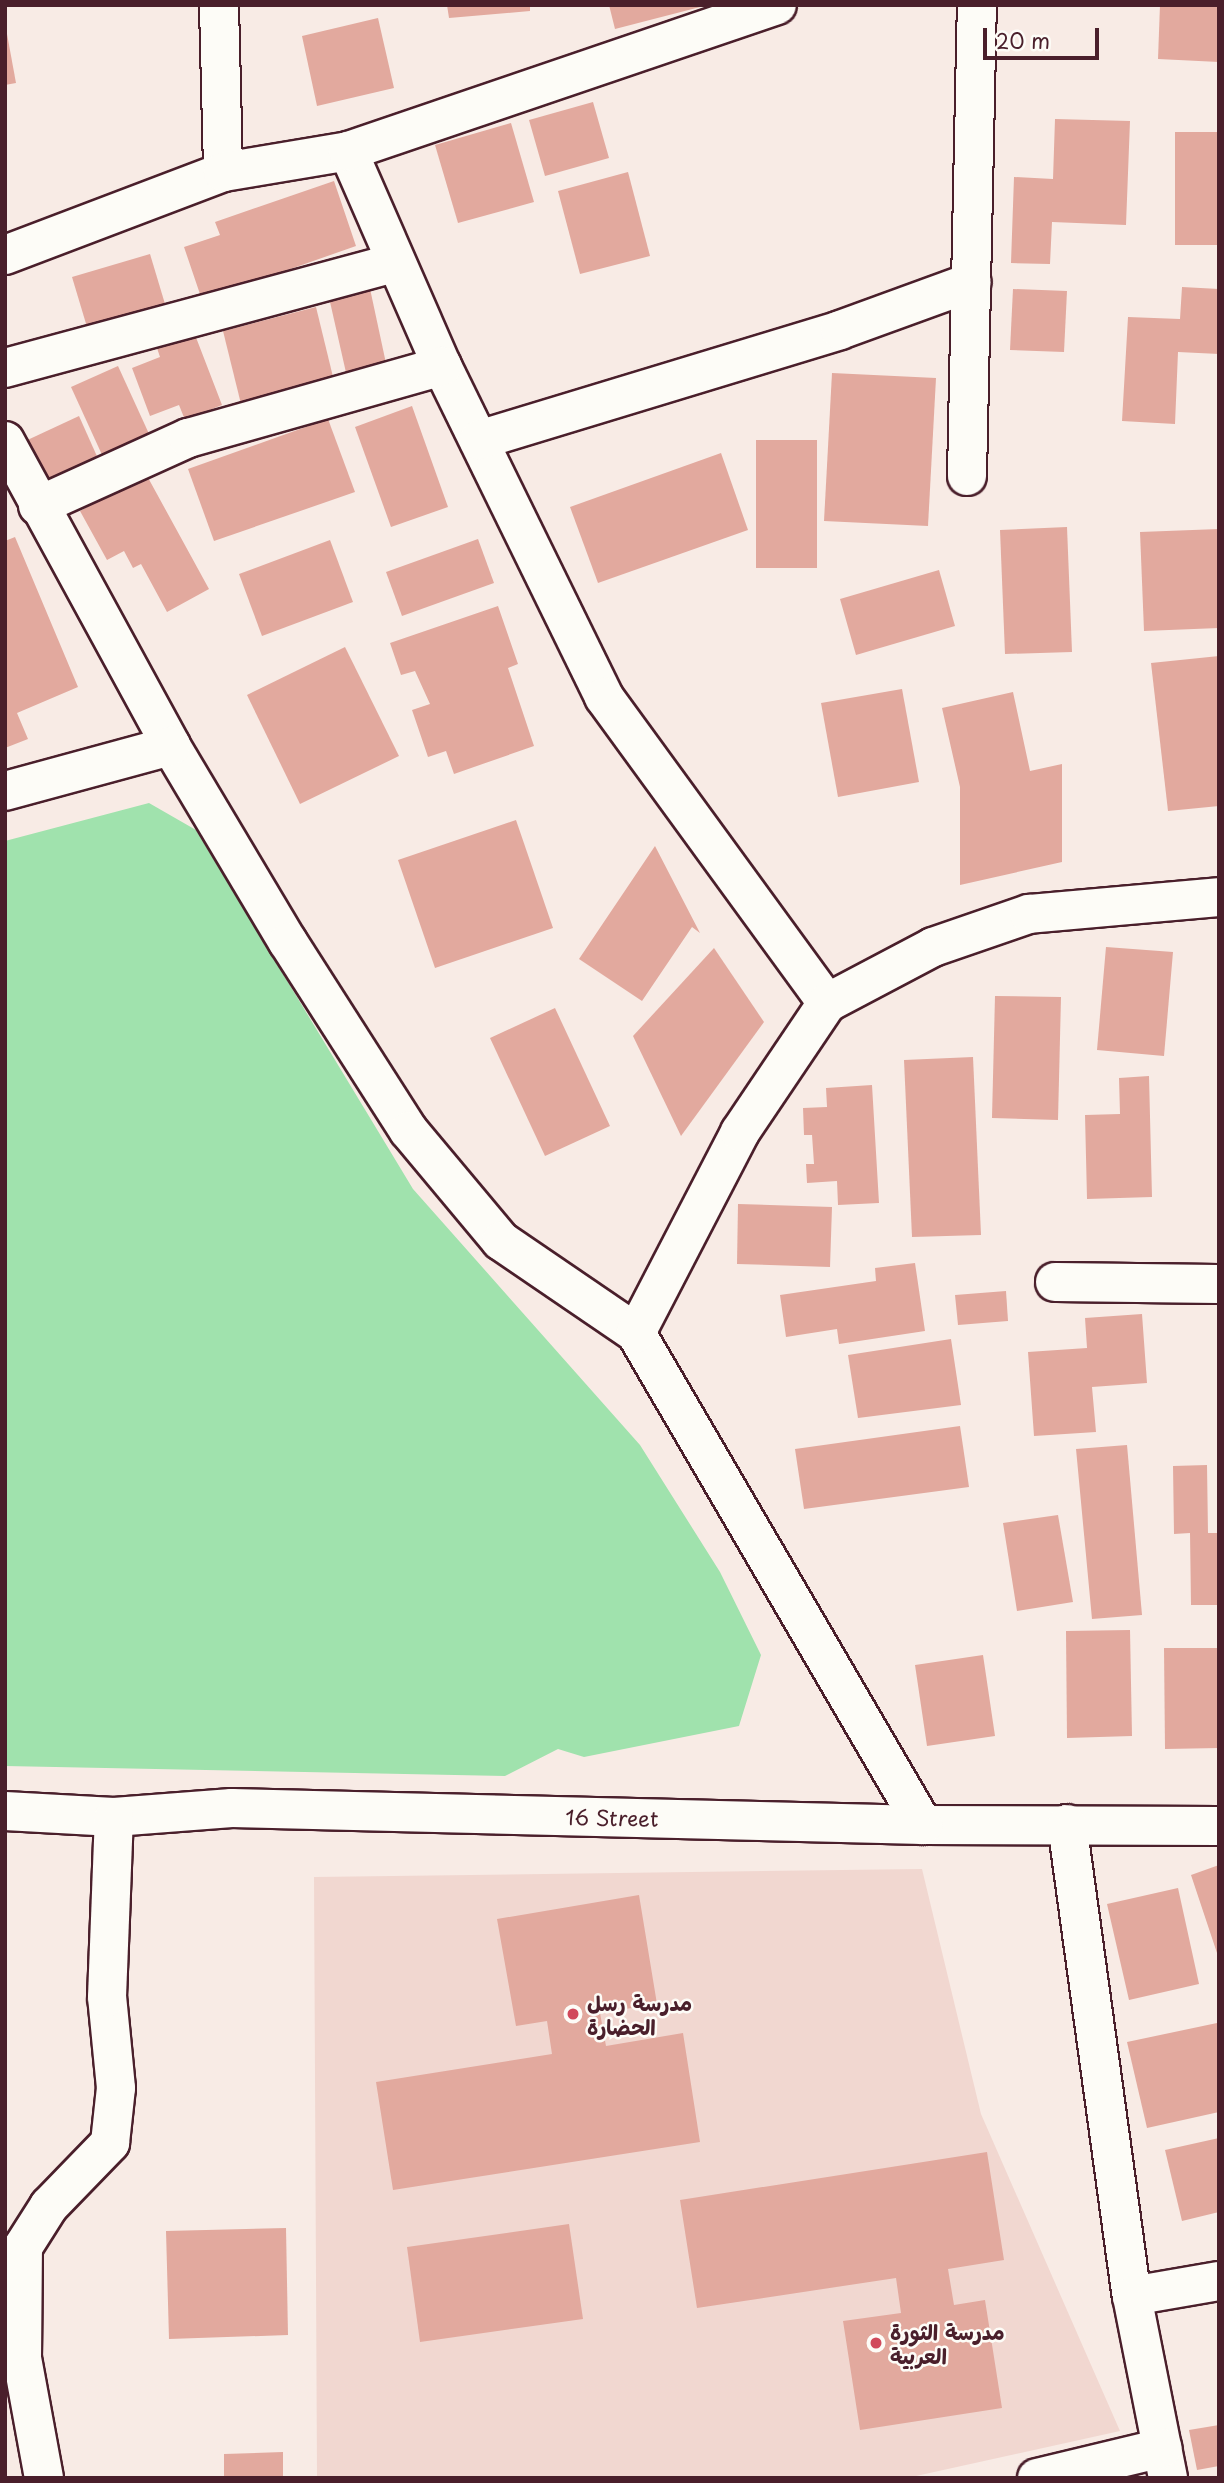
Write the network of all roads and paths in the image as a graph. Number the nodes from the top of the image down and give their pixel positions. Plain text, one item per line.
1 (219, 5) edge
2 (777, 5) edge
3 (977, 5) edge
4 (348, 151) junction
5 (223, 172) junction
6 (5, 255) edge
7 (394, 263) junction
8 (972, 282) junction
9 (442, 366) junction
10 (5, 368) edge
11 (479, 440) junction
12 (5, 441) edge
13 (967, 476) dead end
14 (38, 506) junction
15 (171, 746) junction
16 (5, 790) edge
17 (1219, 897) edge
18 (827, 1003) junction
19 (1055, 1282) dead end
20 (1219, 1284) edge
21 (636, 1333) junction
22 (5, 1811) edge
23 (114, 1816) junction
24 (1067, 1824) junction
25 (923, 1825) junction
26 (1219, 1826) edge
27 (1219, 2281) edge
28 (1132, 2296) junction
29 (1165, 2463) edge
30 (44, 2478) edge
31 (1037, 2478) edge

1 - 5 street
2 - 4 street
3 - 8 street
4 - 5 street
4 - 7 street
5 - 6 street
7 - 9 street
7 - 10 street
8 - 11 street
8 - 13 street
9 - 11 street
9 - 14 street
11 - 18 street
12 - 14 street
14 - 15 street
15 - 16 street
15 - 21 street
17 - 18 street
18 - 21 street
19 - 20 street
21 - 25 street
22 - 23 street, 16 Street
23 - 25 street, 16 Street
23 - 30 street
24 - 25 street, 16 Street
24 - 26 street, 16 Street
24 - 28 street
27 - 28 street
28 - 29 street
29 - 31 street

